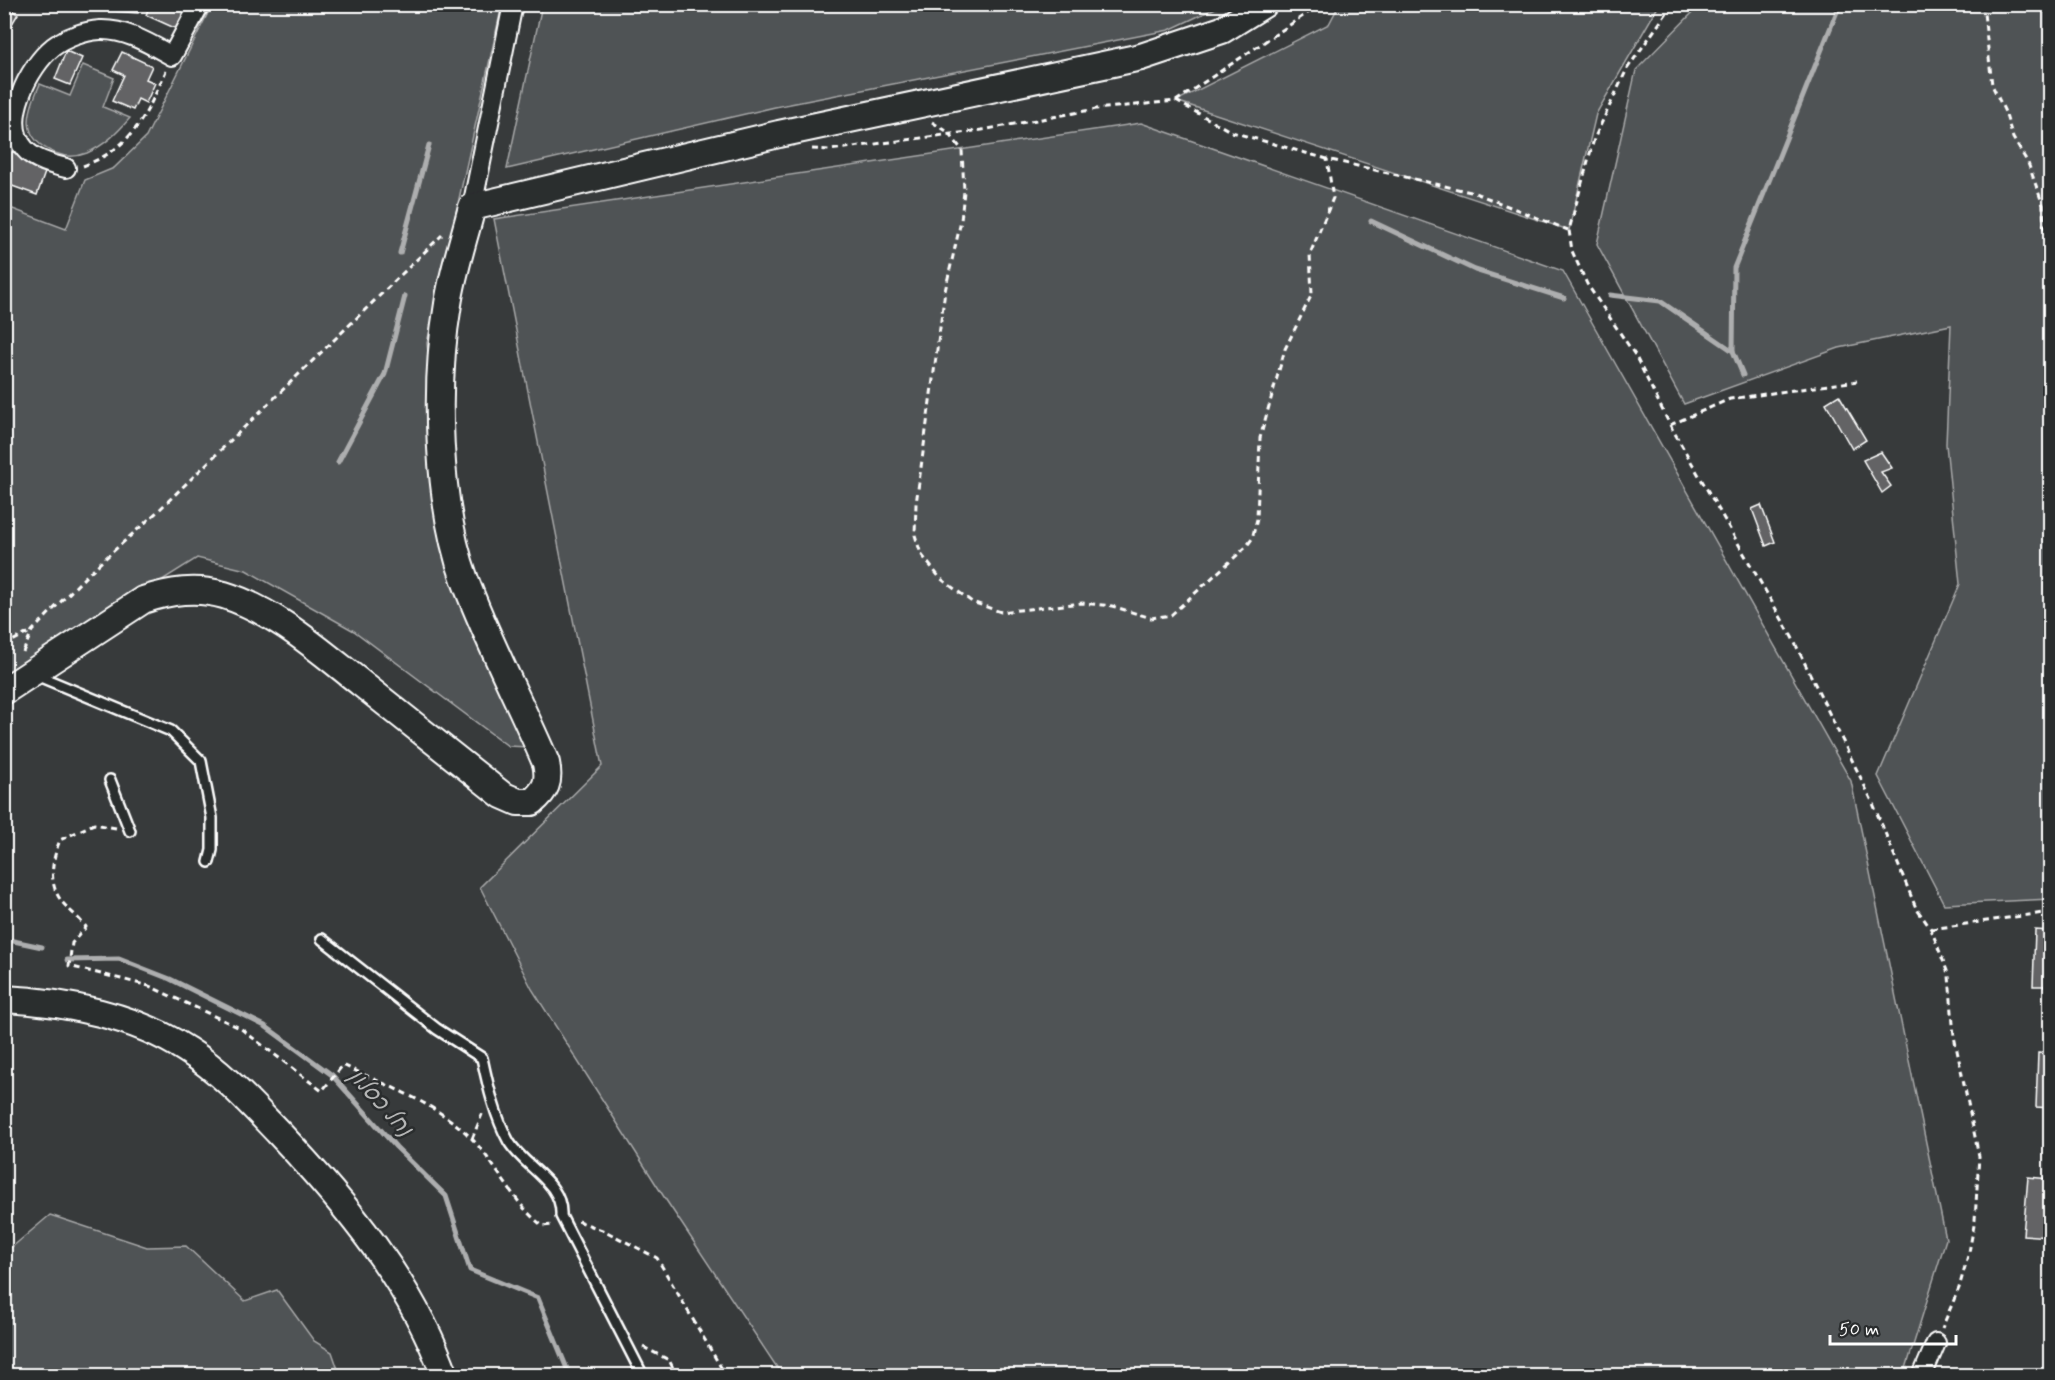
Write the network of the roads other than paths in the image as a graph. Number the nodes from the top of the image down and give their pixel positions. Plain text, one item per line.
1 (200, 4) edge
2 (513, 4) edge
3 (1264, 4) edge
4 (66, 168) road end
5 (472, 207) junction
6 (31, 674) junction
7 (7, 689) edge
8 (110, 780) dead end
9 (130, 831) road end
10 (209, 862) dead end
11 (322, 939) dead end
12 (4, 999) edge
13 (1936, 1343) road end
14 (445, 1376) edge
15 (643, 1376) edge
16 (1922, 1376) edge

1 - 4 street
2 - 5 street
3 - 5 main road
5 - 6 main road
6 - 7 main road
6 - 10 lane
8 - 9 lane
11 - 15 lane
12 - 14 main road
13 - 16 street

